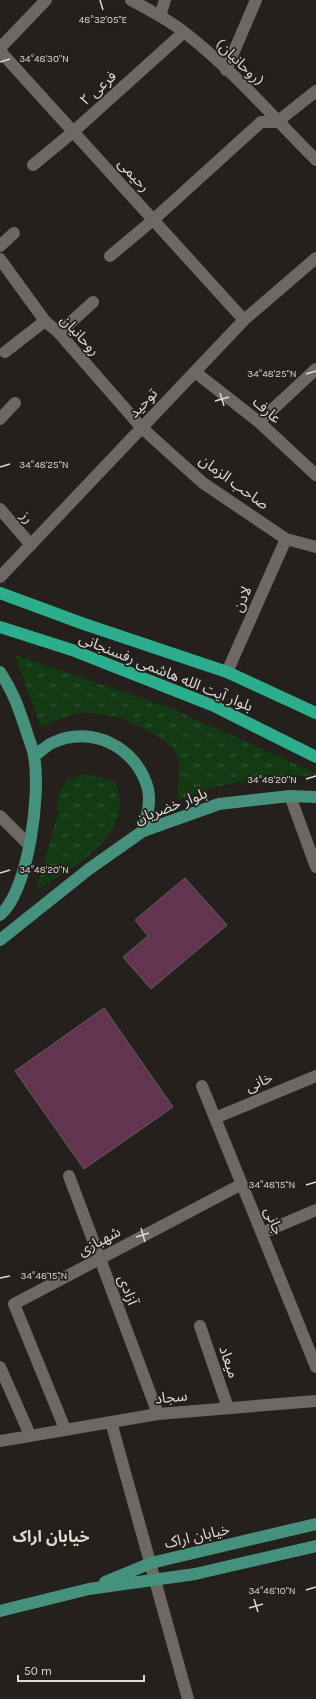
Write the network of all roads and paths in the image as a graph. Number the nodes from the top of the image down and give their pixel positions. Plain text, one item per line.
1 (46, 0) edge
2 (131, 0) edge
3 (165, 0) edge
4 (256, 0) edge
5 (160, 16) junction
6 (184, 32) junction
7 (0, 48) edge
8 (0, 51) edge
9 (226, 70) junction
10 (316, 92) edge
11 (277, 122) junction
12 (73, 132) junction
13 (316, 160) edge
14 (33, 165) dead end
15 (153, 220) junction
16 (14, 233) dead end
17 (0, 246) edge
18 (110, 256) dead end
19 (316, 258) edge
20 (0, 259) edge
21 (93, 302) dead end
22 (244, 320) junction
23 (45, 321) junction
24 (59, 333) junction
25 (5, 352) dead end
26 (316, 369) edge
27 (195, 372) junction
28 (15, 403) dead end
29 (0, 419) edge
30 (259, 422) junction
31 (142, 428) junction
32 (316, 475) edge
33 (0, 509) edge
34 (286, 539) junction
35 (31, 545) junction
36 (316, 547) edge
37 (0, 577) edge
38 (0, 593) edge
39 (0, 627) edge
40 (0, 672) edge
41 (227, 672) junction
42 (316, 713) edge
43 (34, 756) junction
44 (316, 757) edge
45 (290, 796) junction
46 (316, 797) edge
47 (0, 816) edge
48 (143, 831) junction
49 (29, 845) junction
50 (316, 866) edge
51 (2, 909) edge
52 (0, 940) edge
53 (316, 1076) edge
54 (202, 1086) dead end
55 (215, 1118) junction
56 (69, 1176) dead end
57 (242, 1184) junction
58 (316, 1210) edge
59 (262, 1233) junction
60 (100, 1259) junction
61 (200, 1326) dead end
62 (0, 1366) edge
63 (316, 1367) edge
64 (316, 1401) edge
65 (228, 1408) junction
66 (158, 1414) junction
67 (111, 1422) junction
68 (65, 1429) junction
69 (30, 1435) junction
70 (0, 1441) edge
71 (316, 1524) edge
72 (316, 1546) edge
73 (151, 1563) junction
74 (156, 1580) junction
75 (89, 1589) junction
76 (0, 1611) edge
77 (188, 1699) edge

1 - 7 street
2 - 5 street, (روحانیان)
3 - 5 street
4 - 9 street
5 - 6 street, (روحانیان)
6 - 9 street, (روحانیان)
6 - 12 street, فرعی ۲
8 - 12 street, رحیمی
9 - 11 street, (روحانیان)
10 - 11 street
11 - 13 street, (روحانیان)
11 - 15 street
12 - 14 street, فرعی ۲
12 - 15 street, رحیمی
15 - 18 street
15 - 22 street, رحیمی
16 - 17 street
19 - 22 street, توحید
20 - 23 street, روحانیان
21 - 24 street
22 - 27 street, توحید
23 - 24 street, روحانیان
23 - 25 street
24 - 31 street, روحانیان
26 - 30 street
27 - 30 street, عارف
27 - 31 street, توحید
28 - 29 street
30 - 32 street, عارف
31 - 34 street, صاحب الزمان
31 - 35 street, توحید
33 - 35 street, رز
34 - 36 street, صاحب الزمان
34 - 41 street, لادن
35 - 37 street, توحید
38 - 41 highway, بلوار آیت الله هاشمی رفسنجانی
39 - 44 highway, بلوار آیت الله هاشمی رفسنجانی
40 - 43 main road
41 - 42 highway, بلوار آیت الله هاشمی رفسنجانی
43 - 48 main road
43 - 49 main road
45 - 46 main road, بلوار خضریان
45 - 48 main road, بلوار خضریان
45 - 50 street
47 - 49 street
48 - 52 main road, بلوار خضریان
49 - 51 main road
53 - 55 street, خانی
54 - 55 street, جانی
55 - 57 street, جانی
56 - 60 street, آزادی
57 - 59 street, جانی
57 - 60 street, شهبازی
58 - 59 street
59 - 63 street, جانی
60 - 66 street, آزادی
60 - 68 street, شهبازی
61 - 65 street, میعاد
62 - 69 street
64 - 65 street, سجاد
65 - 66 street, سجاد
66 - 67 street, سجاد
67 - 68 street, سجاد
67 - 73 street
68 - 69 street, سجاد
69 - 70 street, سجاد
71 - 73 main road, خیابان اراک
72 - 74 main road, خیابان اراک
73 - 74 street
73 - 75 main road, خیابان اراک
74 - 75 main road, خیابان اراک
74 - 77 street
75 - 76 main road, خیابان اراک

